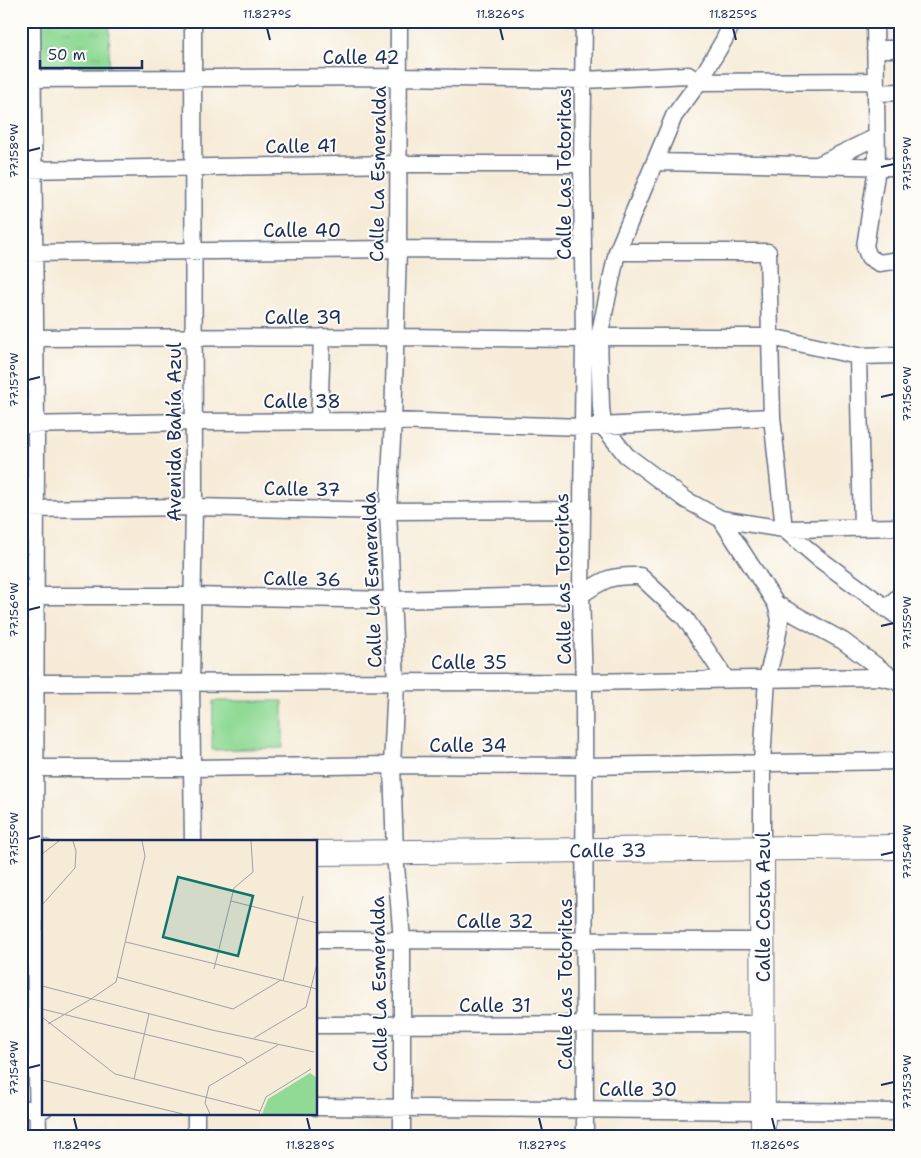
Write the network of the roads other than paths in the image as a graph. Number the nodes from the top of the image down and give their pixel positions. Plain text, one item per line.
1 (32, 21) edge
2 (193, 21) edge
3 (399, 21) edge
4 (584, 21) edge
5 (733, 21) edge
6 (875, 21) edge
7 (875, 49) junction
8 (900, 49) edge
9 (193, 77) junction
10 (400, 77) junction
11 (27, 79) edge
12 (584, 80) junction
13 (699, 82) junction
14 (876, 87) junction
15 (900, 92) edge
16 (876, 137) junction
17 (656, 162) junction
18 (399, 164) junction
19 (582, 164) junction
20 (816, 166) junction
21 (194, 167) junction
22 (900, 167) edge
23 (877, 168) junction
24 (27, 170) edge
25 (398, 249) junction
26 (583, 250) junction
27 (194, 251) junction
28 (617, 252) junction
29 (28, 253) edge
30 (900, 260) edge
31 (28, 337) edge
32 (194, 337) junction
33 (322, 337) junction
34 (395, 337) junction
35 (771, 337) junction
36 (592, 338) junction
37 (900, 355) edge
38 (858, 356) junction
39 (772, 418) junction
40 (320, 421) junction
41 (393, 421) junction
42 (194, 422) junction
43 (29, 425) edge
44 (603, 426) junction
45 (583, 427) junction
46 (194, 508) junction
47 (28, 509) edge
48 (582, 510) junction
49 (388, 511) junction
50 (721, 519) junction
51 (900, 527) edge
52 (862, 528) junction
53 (784, 529) junction
54 (581, 595) junction
55 (900, 595) edge
56 (28, 596) edge
57 (193, 596) junction
58 (393, 600) junction
59 (776, 604) junction
60 (886, 608) junction
61 (900, 618) edge
62 (767, 678) junction
63 (726, 679) junction
64 (584, 682) junction
65 (36, 683) junction
66 (191, 683) junction
67 (396, 683) junction
68 (898, 683) edge
69 (900, 761) edge
70 (762, 762) junction
71 (392, 765) junction
72 (584, 766) junction
73 (36, 768) junction
74 (192, 768) junction
75 (193, 840) edge
76 (900, 847) edge
77 (762, 849) junction
78 (584, 850) junction
79 (34, 852) edge
80 (318, 853) edge
81 (395, 853) junction
82 (318, 940) edge
83 (33, 941) edge
84 (402, 941) junction
85 (585, 941) junction
86 (763, 941) junction
87 (763, 1024) junction
88 (34, 1025) edge
89 (402, 1025) junction
90 (585, 1025) junction
91 (318, 1026) edge
92 (318, 1107) edge
93 (402, 1107) junction
94 (21, 1109) edge
95 (41, 1109) edge
96 (585, 1109) junction
97 (763, 1110) junction
98 (900, 1112) edge
99 (196, 1116) edge
100 (38, 1137) edge
101 (196, 1137) edge
102 (402, 1137) edge
103 (585, 1137) edge
104 (763, 1137) edge

1 - 11 street
2 - 9 street, Avenida Bahía Azul
3 - 10 street, Calle La Esmeralda
4 - 12 street, Calle Las Totoritas
5 - 13 street
6 - 7 street
7 - 8 street
7 - 14 street
9 - 10 street, Calle 42
9 - 11 street, Calle 42
9 - 21 street, Avenida Bahía Azul
10 - 12 street, Calle 42
10 - 18 street, Calle La Esmeralda
11 - 24 street
12 - 13 street, Calle 42
12 - 19 street, Calle Las Totoritas
13 - 14 street, Calle 42
13 - 17 street
14 - 15 street, Calle 42
14 - 16 street
16 - 20 street
16 - 23 street
17 - 20 street
17 - 28 street
18 - 19 street, Calle 41
18 - 21 street, Calle 41
18 - 25 street, Calle La Esmeralda
19 - 26 street, Calle Las Totoritas
20 - 23 street
21 - 24 street, Calle 41
21 - 27 street, Avenida Bahía Azul
22 - 23 street
23 - 30 street
24 - 29 street
25 - 26 street, Calle 40
25 - 27 street, Calle 40
25 - 34 street, Calle La Esmeralda
26 - 36 street, Calle Las Totoritas
27 - 29 street, Calle 40
27 - 32 street, Avenida Bahía Azul
28 - 35 street
28 - 36 street
29 - 31 street
31 - 32 street, Calle 39
31 - 43 street
32 - 33 street, Calle 39
32 - 42 street, Avenida Bahía Azul
33 - 34 street, Calle 39
33 - 40 street
34 - 36 street, Calle 39
34 - 41 street, Calle La Esmeralda
35 - 36 street, Calle 39
35 - 38 street, Calle 39
35 - 39 street
36 - 44 street
36 - 45 street, Calle Las Totoritas
37 - 38 street, Calle 39
38 - 52 street
39 - 44 street, Calle 38
39 - 53 street
40 - 41 street, Calle 38
40 - 42 street, Calle 38
41 - 45 street, Calle 38
41 - 49 street, Calle La Esmeralda
42 - 43 street, Calle 38
42 - 46 street, Avenida Bahía Azul
43 - 47 street
44 - 45 street, Calle 38
44 - 50 street
45 - 48 street, Calle Las Totoritas
46 - 47 street, Calle 37
46 - 49 street, Calle 37
46 - 57 street, Avenida Bahía Azul
47 - 56 street
48 - 49 street, Calle 37
48 - 54 street, Calle Las Totoritas
49 - 58 street, Calle La Esmeralda
50 - 53 street
50 - 59 street
51 - 52 street
52 - 53 street
53 - 60 street
54 - 58 street, Calle 36
54 - 63 street
54 - 64 street, Calle Las Totoritas
55 - 60 street
56 - 57 street, Calle 36
56 - 65 street
57 - 58 street, Calle 36
57 - 66 street, Avenida Bahía Azul
58 - 67 street, Calle La Esmeralda
59 - 62 street, Calle Costa Azul
59 - 68 street
60 - 61 street
62 - 63 street, Calle 35
62 - 68 street, Calle 35
62 - 70 street, Calle Costa Azul
63 - 64 street, Calle 35
64 - 67 street, Calle 35
64 - 72 street, Calle Las Totoritas
65 - 66 street, Calle 35
65 - 73 street
66 - 67 street, Calle 35
66 - 74 street, Avenida Bahía Azul
67 - 71 street, Calle La Esmeralda
69 - 70 street, Calle 34
70 - 72 street, Calle 34
70 - 77 street, Calle Costa Azul
71 - 72 street, Calle 34
71 - 74 street, Calle 34
71 - 81 street, Calle La Esmeralda
72 - 78 street, Calle Las Totoritas
73 - 74 street, Calle 34
73 - 79 street
74 - 75 street, Avenida Bahía Azul
76 - 77 street, Calle 33
77 - 78 street, Calle 33
77 - 86 street, Calle Costa Azul
78 - 81 street, Calle 33
78 - 85 street, Calle Las Totoritas
79 - 83 street
80 - 81 street, Calle 33
81 - 84 street, Calle La Esmeralda
82 - 84 street, Calle 32
83 - 88 street
84 - 85 street, Calle 32
84 - 89 street, Calle La Esmeralda
85 - 86 street, Calle 32
85 - 90 street, Calle Las Totoritas
86 - 87 street, Calle Costa Azul
87 - 90 street, Calle 31
87 - 97 street, Calle Costa Azul
88 - 95 street
89 - 90 street, Calle 31
89 - 91 street, Calle 31
89 - 93 street, Calle La Esmeralda
90 - 96 street, Calle Las Totoritas
92 - 93 street, Calle 30
93 - 96 street, Calle 30
93 - 102 street, Calle La Esmeralda
94 - 95 street
95 - 100 street
96 - 97 street, Calle 30
96 - 103 street, Calle Las Totoritas
97 - 98 street, Calle 30
97 - 104 street, Calle Costa Azul
99 - 101 street

